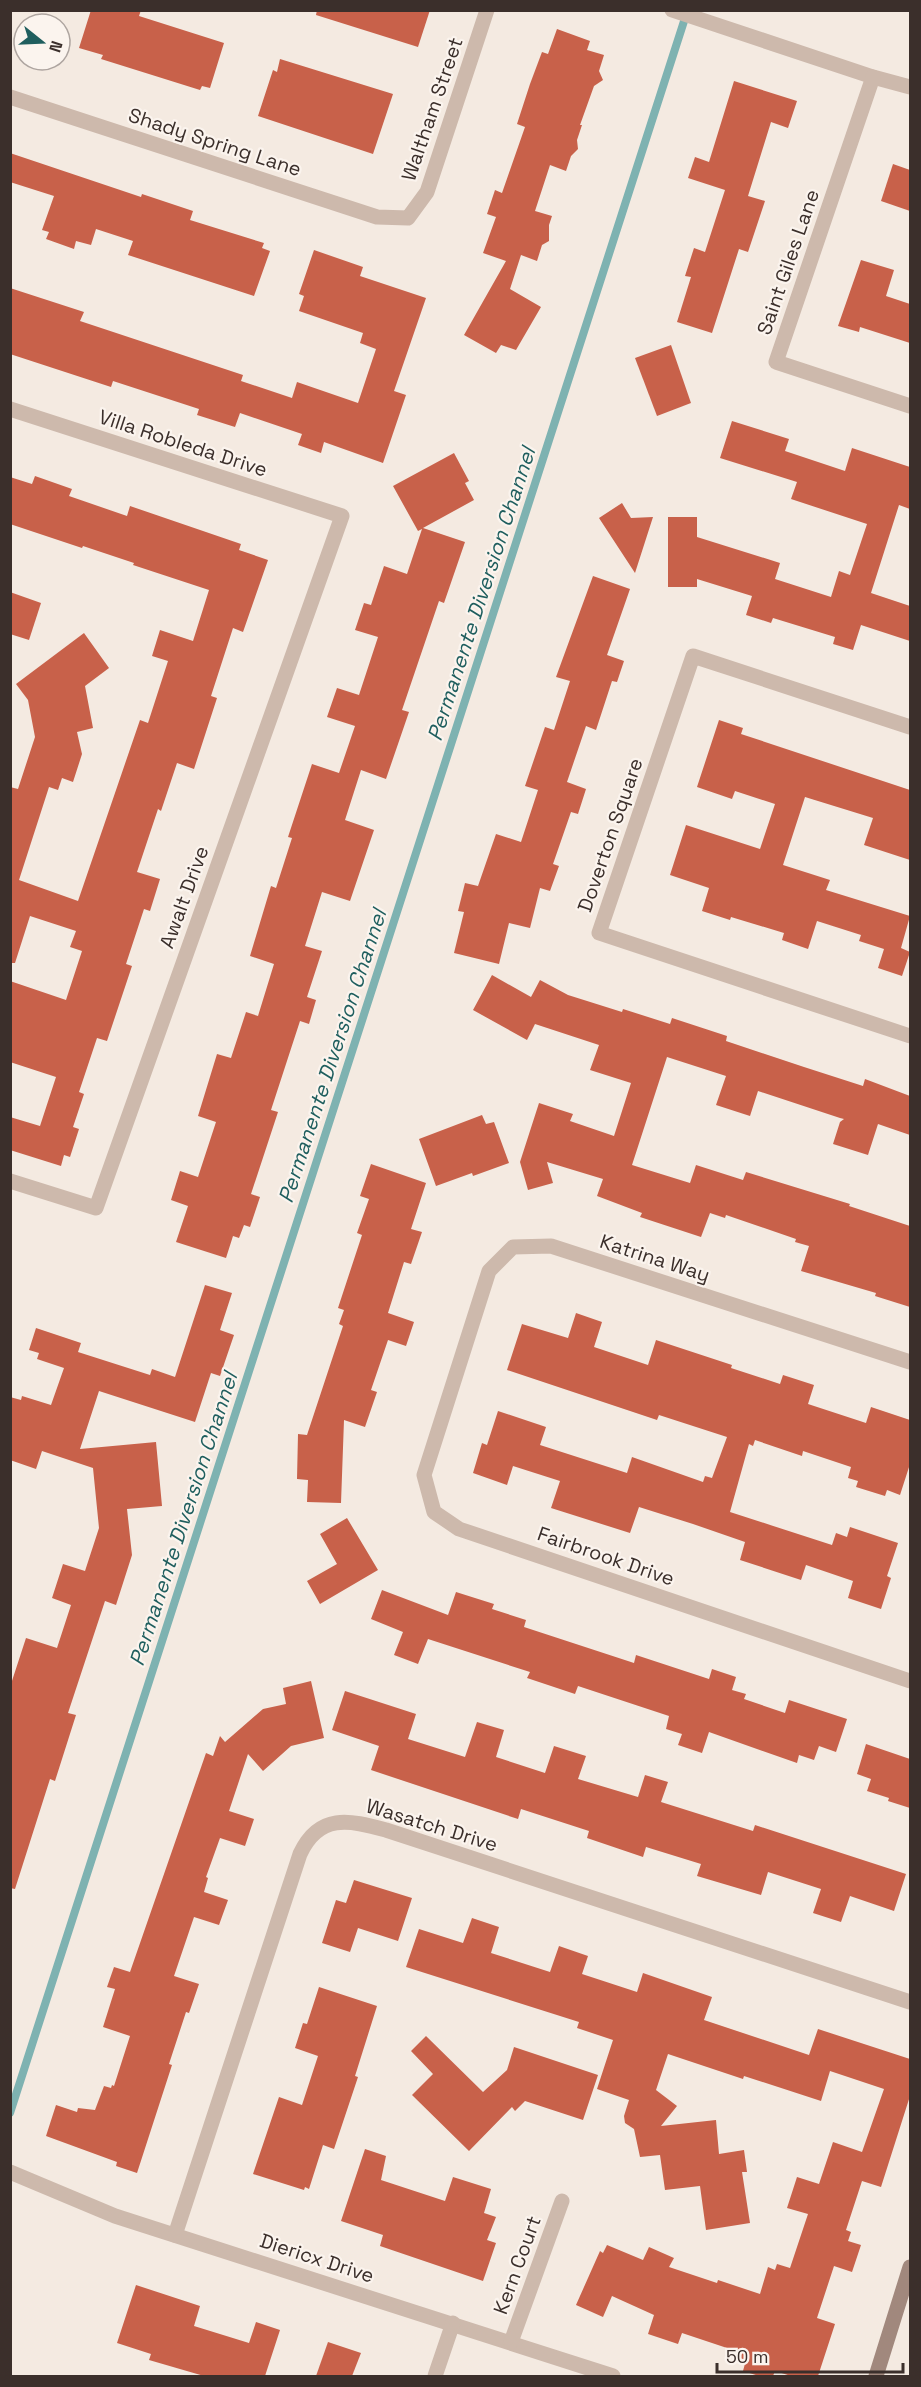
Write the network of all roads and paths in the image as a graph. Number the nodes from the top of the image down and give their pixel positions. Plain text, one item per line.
1 (487, 10) edge
2 (672, 10) edge
3 (873, 77) junction
4 (910, 87) edge
5 (10, 98) edge
6 (408, 218) joint
7 (910, 406) edge
8 (10, 409) edge
9 (342, 516) joint
10 (910, 727) edge
11 (910, 1036) edge
12 (10, 1181) edge
13 (910, 1362) edge
14 (458, 1368) joint
15 (910, 1681) edge
16 (910, 2002) edge
17 (13, 2173) edge
18 (562, 2201) dead end
19 (175, 2235) junction
20 (910, 2267) edge
21 (453, 2323) junction
22 (511, 2342) junction
23 (435, 2376) edge
24 (613, 2376) edge
25 (876, 2376) edge

1 - 6 street, Waltham Street
2 - 3 street
3 - 4 street
3 - 7 street, Saint Giles Lane
5 - 6 street, Shady Spring Lane
8 - 9 street, Villa Robleda Drive
9 - 12 street, Awalt Drive
10 - 11 street, Doverton Square
13 - 14 street, Katrina Way
14 - 15 street, Fairbrook Drive
16 - 19 street, Wasatch Drive
17 - 19 street, Diericx Drive
18 - 22 street, Kern Court
19 - 21 street, Diericx Drive
20 - 25 street
21 - 22 street, Diericx Drive
21 - 23 street
22 - 24 street, Diericx Drive

